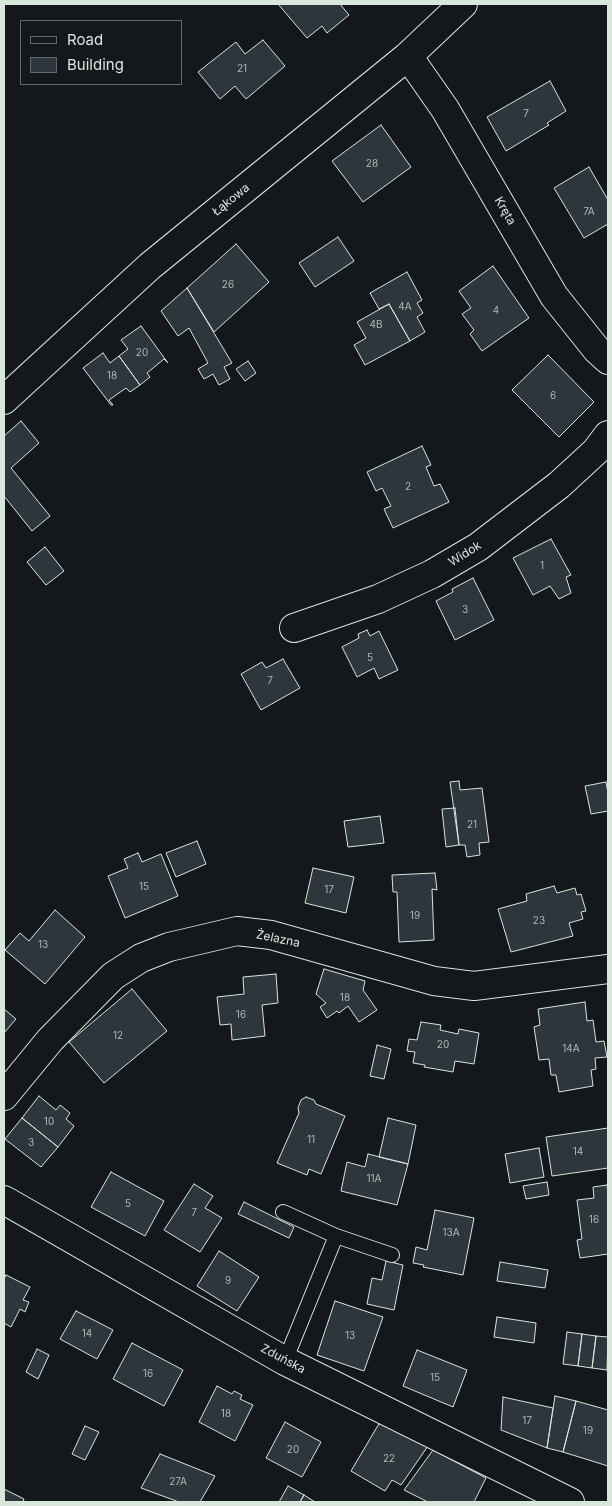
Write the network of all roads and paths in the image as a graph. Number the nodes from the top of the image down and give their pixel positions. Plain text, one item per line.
1 (463, 4) edge
2 (408, 56) junction
3 (608, 360) edge
4 (4, 400) edge
5 (608, 435) edge
6 (294, 628) dead end
7 (608, 969) edge
8 (4, 1096) edge
9 (4, 1200) edge
10 (283, 1212) dead end
11 (336, 1236) junction
12 (392, 1255) dead end
13 (285, 1361) junction
14 (570, 1502) edge

1 - 2 street, Łąkowa
2 - 3 street, Kręta
2 - 4 street, Łąkowa
5 - 6 street, Widok
7 - 8 street, Żelazna
9 - 13 street, Zduńska
10 - 11 lane
11 - 12 lane
11 - 13 lane
13 - 14 street, Zduńska

